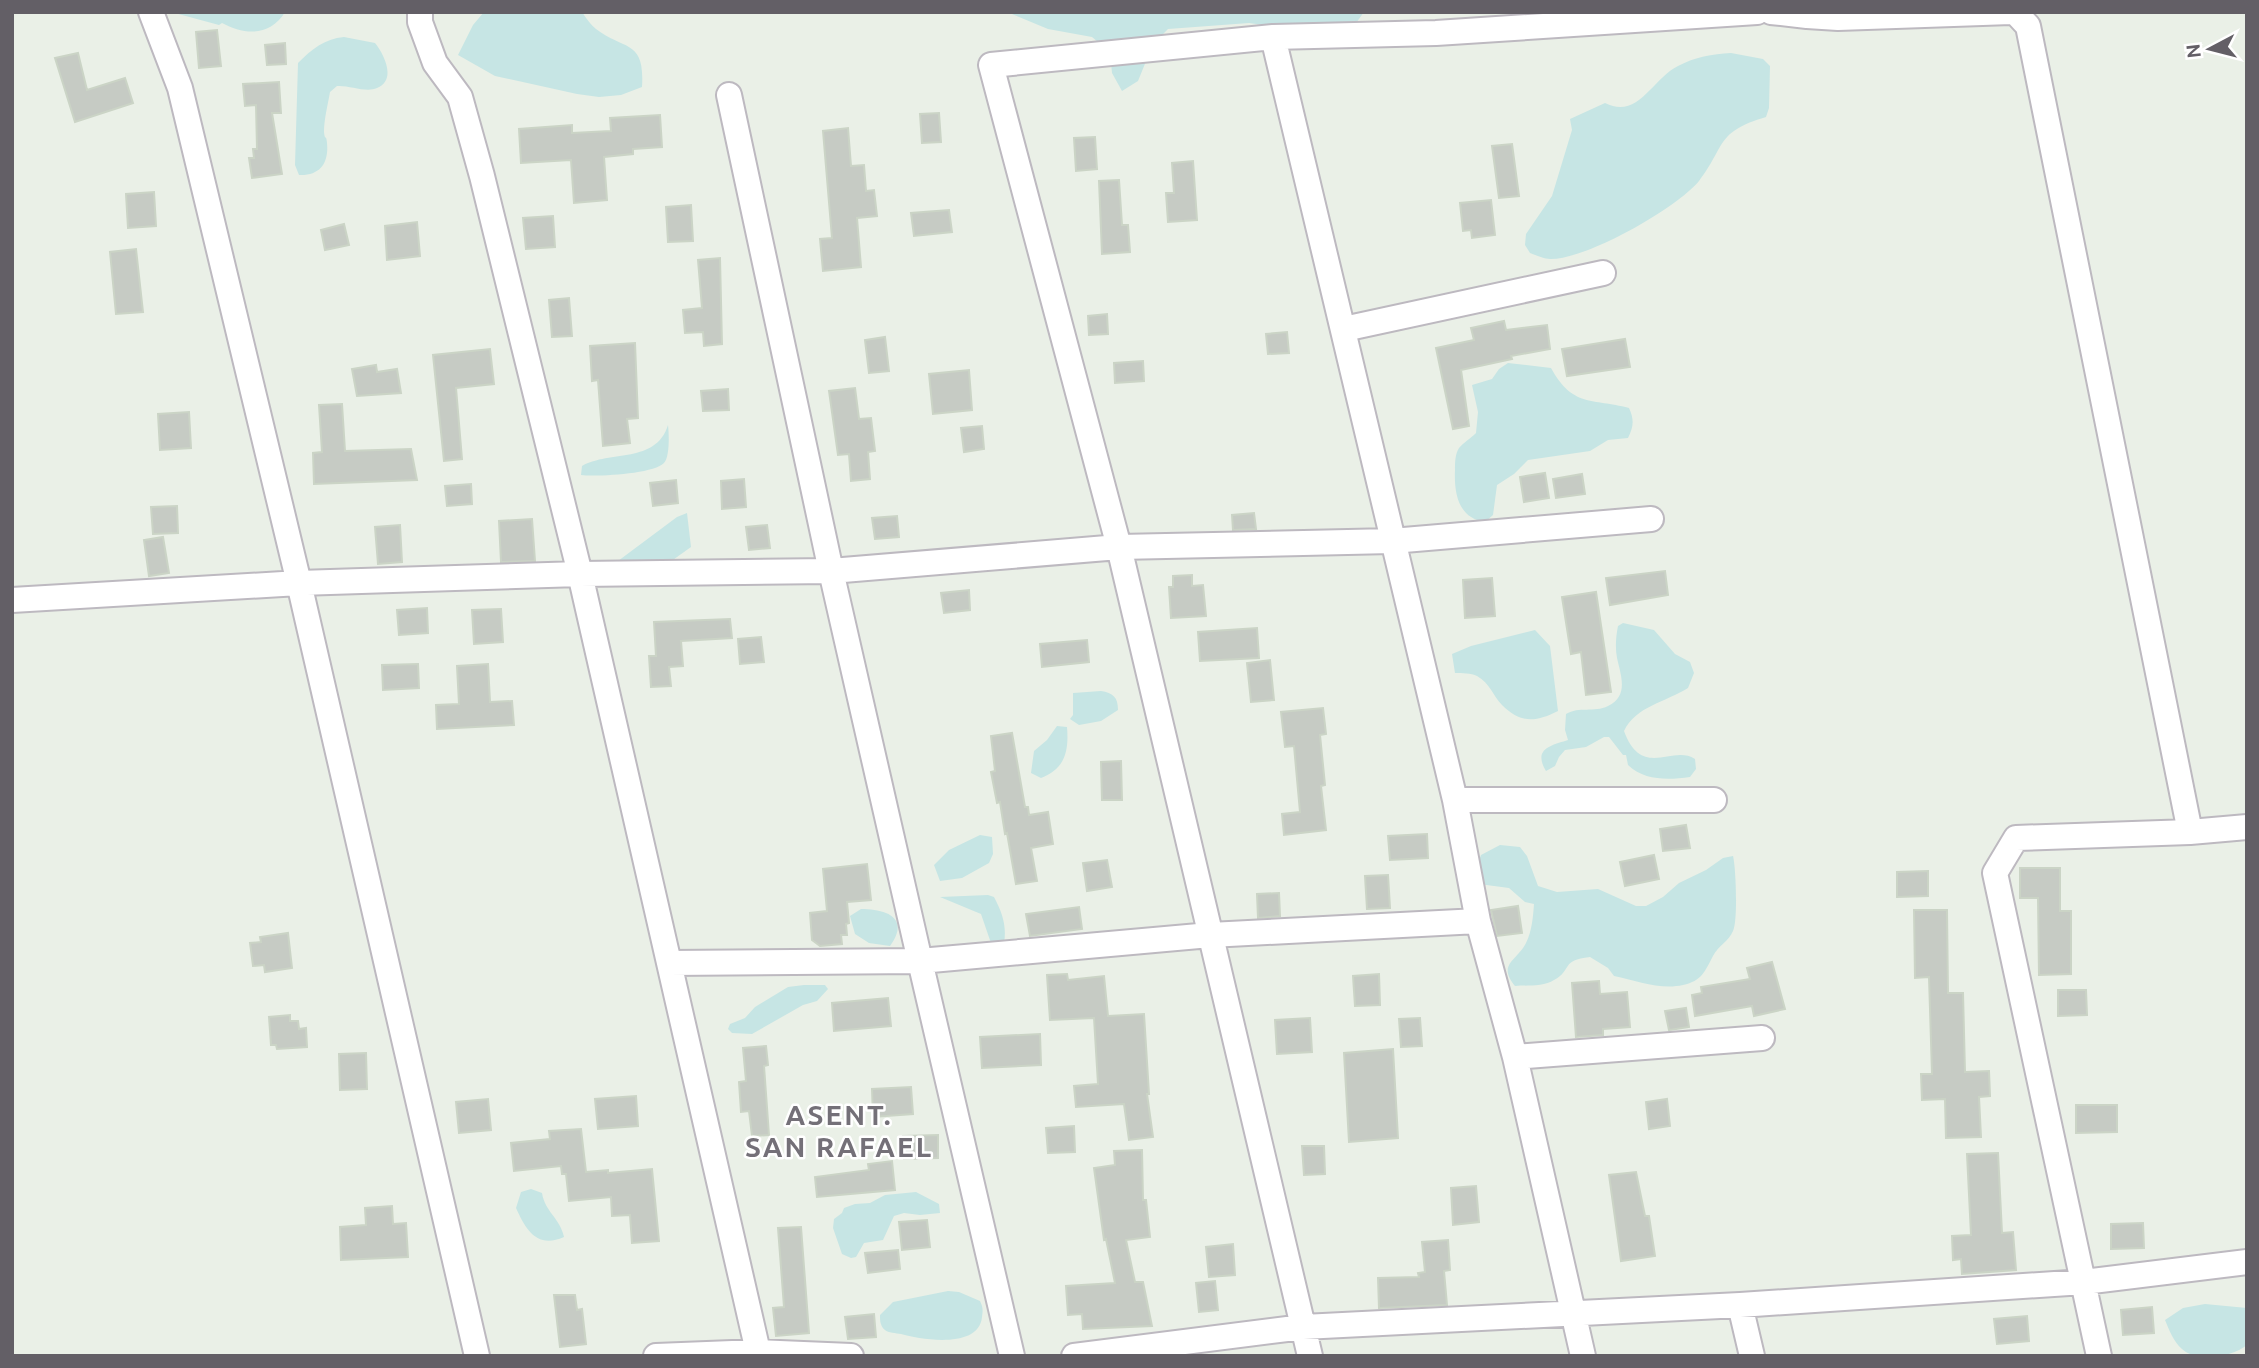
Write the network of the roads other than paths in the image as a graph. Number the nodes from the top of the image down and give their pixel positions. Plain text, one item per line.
1 (152, 12) edge
2 (421, 12) edge
3 (1757, 12) edge
4 (1770, 12) edge
5 (2013, 12) edge
6 (1807, 14) edge
7 (1437, 23) edge
8 (1273, 37) junction
9 (729, 95) dead end
10 (1603, 273) dead end
11 (1344, 329) junction
12 (1651, 519) dead end
13 (1392, 541) junction
14 (1119, 547) junction
15 (831, 571) junction
16 (580, 574) junction
17 (299, 583) junction
18 (12, 600) edge
19 (1455, 800) junction
20 (1714, 800) dead end
21 (2247, 827) edge
22 (2190, 832) junction
23 (1478, 921) junction
24 (1210, 935) junction
25 (920, 961) junction
26 (669, 963) junction
27 (1762, 1038) dead end
28 (1516, 1057) junction
29 (2247, 1262) edge
30 (2084, 1282) junction
31 (1740, 1305) junction
32 (1573, 1313) junction
33 (1303, 1327) junction
34 (758, 1354) edge
35 (477, 1356) edge
36 (656, 1356) edge
37 (850, 1356) edge
38 (1012, 1356) edge
39 (1074, 1356) edge
40 (1310, 1356) edge
41 (1583, 1356) edge
42 (1752, 1356) edge
43 (2099, 1356) edge

1 - 17 street
2 - 16 street
3 - 7 street
4 - 6 street
5 - 6 street
5 - 22 street
7 - 8 street
8 - 11 street
8 - 14 street
9 - 15 street
10 - 11 street
11 - 13 street
12 - 13 street
13 - 14 street
13 - 19 street
14 - 15 street
14 - 24 street
15 - 16 street
15 - 25 street
16 - 17 street
16 - 26 street
17 - 18 street
17 - 35 street
19 - 20 street
19 - 23 street
21 - 22 street
22 - 30 street
23 - 24 street
23 - 28 street
24 - 25 street
24 - 33 street
25 - 26 street
25 - 38 street
26 - 34 street
27 - 28 street
28 - 32 street
29 - 30 street
30 - 31 street
30 - 43 street
31 - 32 street
31 - 42 street
32 - 33 street
32 - 41 street
33 - 39 street
33 - 40 street
34 - 36 street
34 - 37 street

